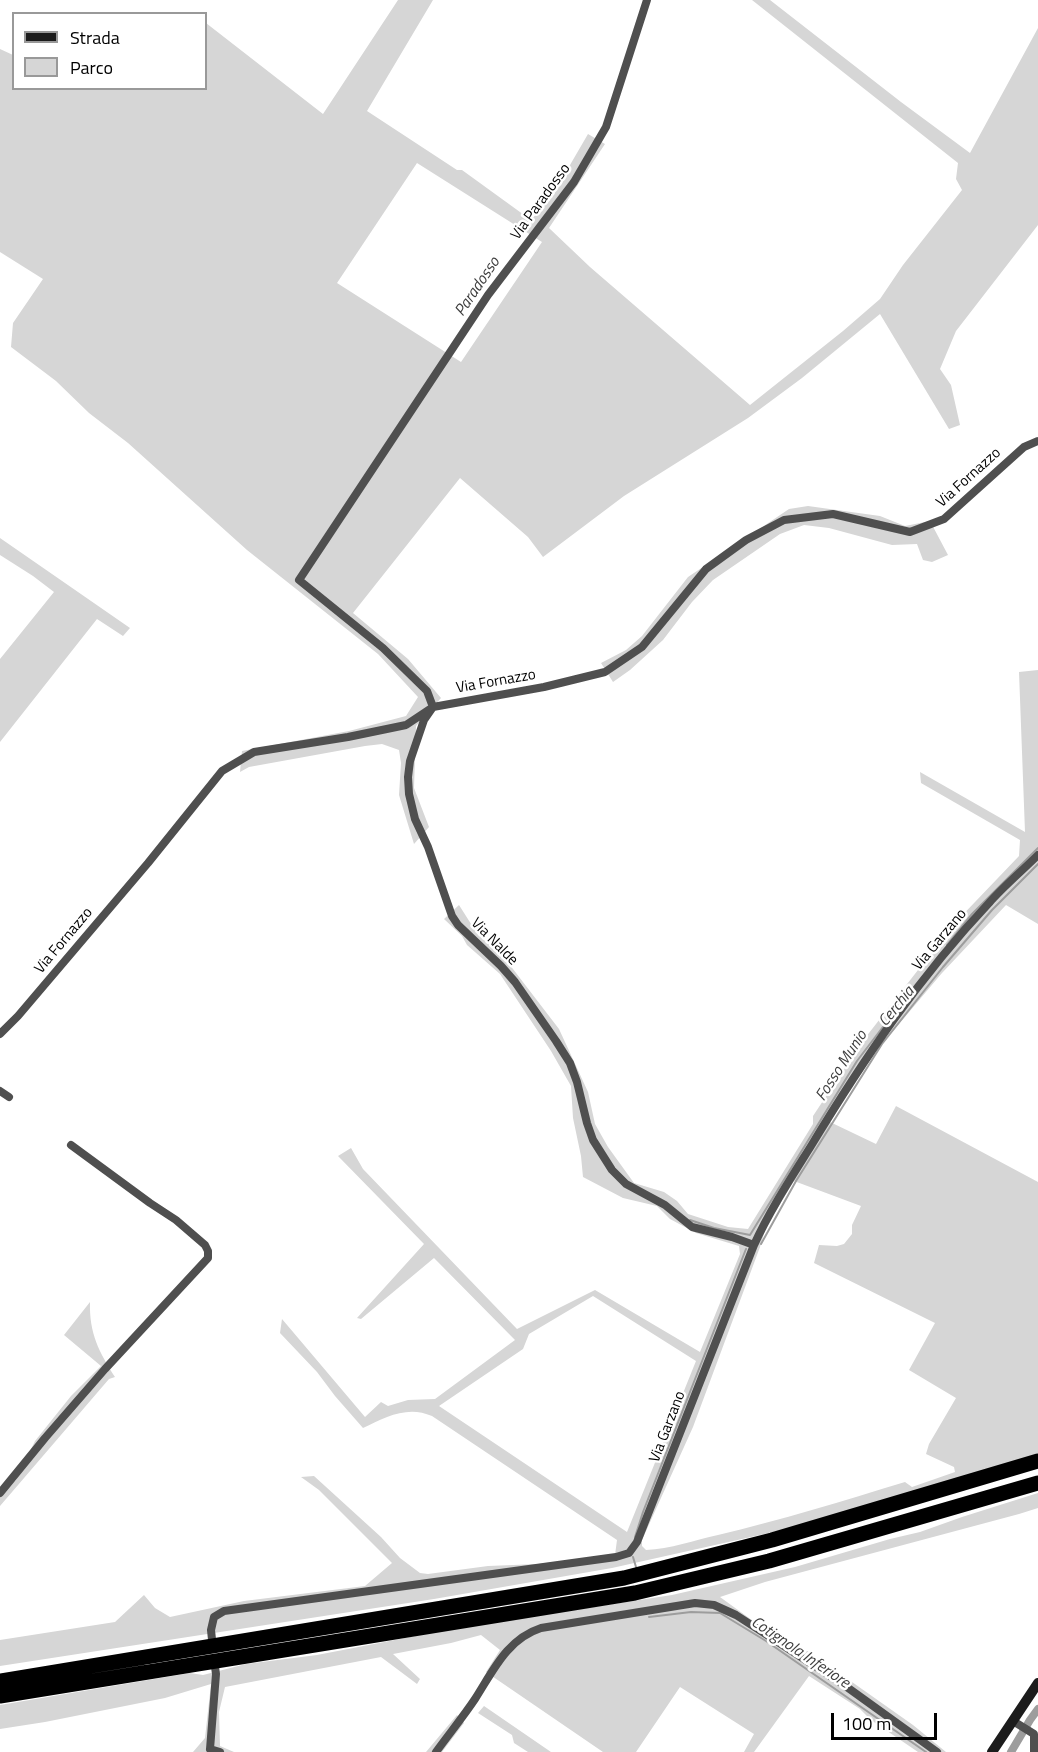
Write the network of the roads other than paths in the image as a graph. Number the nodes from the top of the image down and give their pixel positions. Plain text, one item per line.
1 (647, 0) edge
2 (1038, 441) edge
3 (433, 707) junction
4 (1038, 855) edge
5 (0, 1034) edge
6 (0, 1091) edge
7 (9, 1097) dead end
8 (71, 1145) dead end
9 (754, 1245) junction
10 (1031, 1463) edge
11 (1035, 1484) edge
12 (0, 1493) edge
13 (0, 1681) edge
14 (1038, 1683) edge
15 (0, 1696) edge
16 (1012, 1721) junction
17 (1036, 1731) edge
18 (208, 1750) edge
19 (220, 1752) edge
20 (436, 1752) edge
21 (937, 1752) edge
22 (992, 1752) edge
23 (1034, 1752) edge

1 - 3 street, Via Paradosso
2 - 3 street, Via Fornazzo
3 - 5 street, Via Fornazzo
3 - 9 street, Via Nalde
4 - 9 street, Via Garzano
6 - 7 street
8 - 12 street
9 - 18 street, Via Garzano
10 - 13 highway
11 - 15 highway
14 - 16 main road
16 - 17 street
16 - 22 main road
17 - 23 street
18 - 19 street
20 - 21 street

